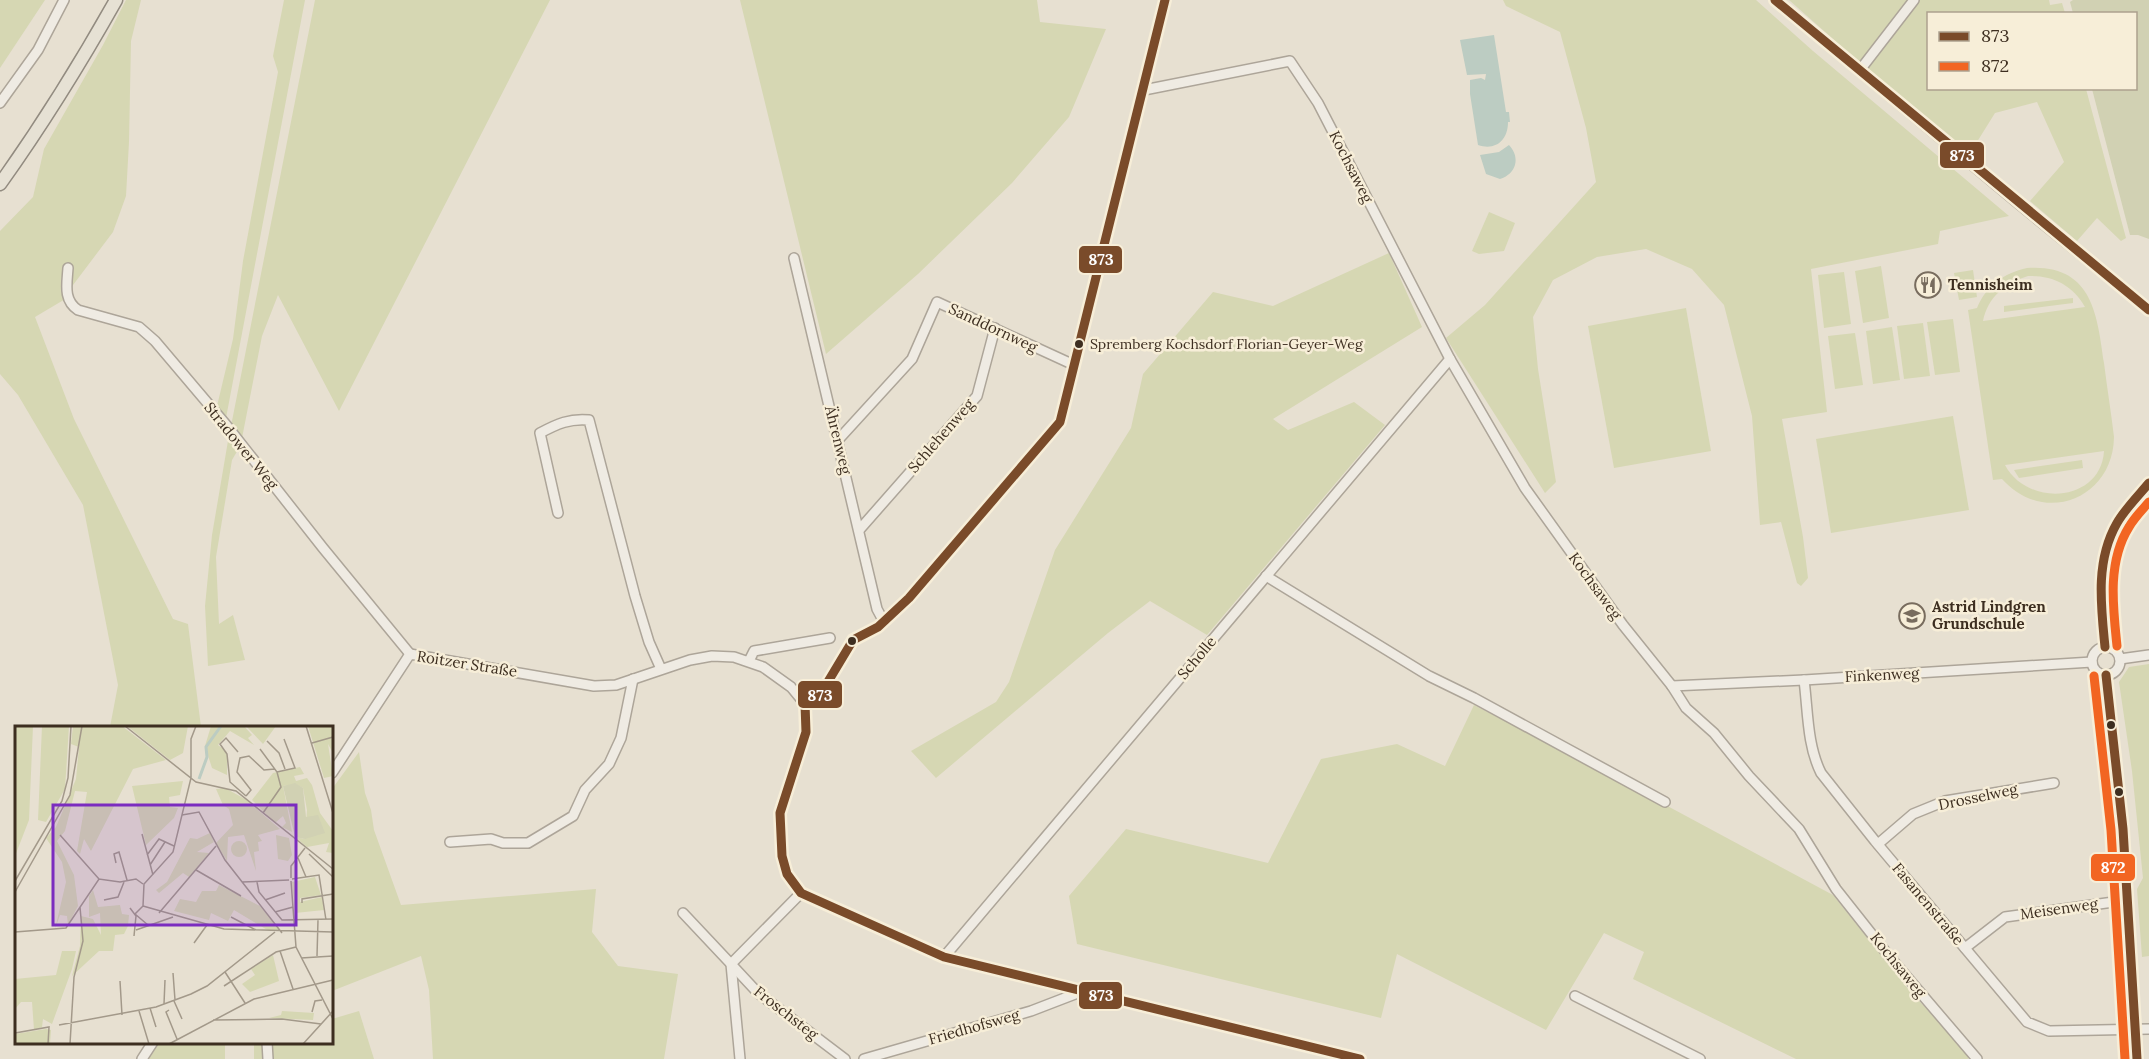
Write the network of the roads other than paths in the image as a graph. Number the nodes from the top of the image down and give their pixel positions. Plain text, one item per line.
1 (64, 0) edge
2 (116, 0) edge
3 (1165, 0) edge
4 (1775, 0) edge
5 (1914, 0) edge
6 (1860, 70) junction
7 (1144, 90) junction
8 (0, 104) edge
9 (0, 184) edge
10 (794, 258) dead end
11 (68, 268) dead end
12 (2149, 310) edge
13 (995, 328) junction
14 (1450, 359) junction
15 (1074, 365) junction
16 (838, 441) junction
17 (2149, 483) edge
18 (558, 513) dead end
19 (860, 529) junction
20 (1266, 576) junction
21 (884, 622) junction
22 (830, 638) dead end
23 (2105, 647) junction
24 (410, 654) junction
25 (2149, 655) edge
26 (2120, 659) junction
27 (749, 661) junction
28 (2092, 662) junction
29 (661, 669) junction
30 (2106, 675) junction
31 (633, 679) junction
32 (1804, 680) junction
33 (1672, 686) junction
34 (805, 704) junction
35 (333, 771) edge
36 (2054, 783) dead end
37 (1665, 802) dead end
38 (450, 842) dead end
39 (1878, 844) junction
40 (801, 893) junction
41 (2128, 900) junction
42 (683, 913) dead end
43 (1965, 948) junction
44 (944, 957) junction
45 (731, 964) junction
46 (1083, 991) junction
47 (1575, 996) dead end
48 (2136, 1029) junction
49 (2149, 1029) edge
50 (152, 1044) edge
51 (267, 1044) edge
52 (142, 1059) edge
53 (268, 1059) edge
54 (740, 1059) edge
55 (845, 1059) edge
56 (864, 1059) edge
57 (1360, 1059) edge
58 (1700, 1059) edge
59 (1977, 1059) edge
60 (2137, 1059) edge

1 - 8 street
2 - 9 main road
3 - 7 street
4 - 6 street
5 - 6 street
6 - 12 street
7 - 14 street, Kochsaweg
7 - 15 street
10 - 16 street, Ährenweg
11 - 24 street, Stradower Weg
13 - 15 street, Sanddornweg
13 - 16 street, Sanddornweg
13 - 19 street, Schlehenweg
14 - 20 street, Scholle
14 - 33 street, Kochsaweg
15 - 21 street
16 - 19 street, Ährenweg
17 - 23 street
18 - 29 street
19 - 21 street, Ährenweg
20 - 37 street
20 - 44 street, Scholle
21 - 34 street
22 - 27 street
23 - 26 street
23 - 28 street
24 - 31 street, Roitzer Straße
24 - 35 street, Roitzer Straße
25 - 26 street
26 - 30 street
27 - 29 street, Roitzer Straße
27 - 34 street, Roitzer Straße
28 - 30 street
28 - 32 street, Finkenweg
29 - 31 street, Roitzer Straße
30 - 41 street
31 - 38 street
32 - 33 street, Finkenweg
32 - 39 street, Fasanenstraße
33 - 59 street, Kochsaweg
34 - 40 street
36 - 39 street, Drosselweg
39 - 43 street, Fasanenstraße
40 - 44 street
40 - 45 street
41 - 43 street, Meisenweg
41 - 48 street
42 - 45 street, Froschsteg
43 - 48 street, Fasanenstraße
44 - 46 street
45 - 54 street
45 - 55 street, Froschsteg
46 - 56 street, Friedhofsweg
46 - 57 street
47 - 58 street
48 - 49 street, Fasanenstraße
48 - 60 street
50 - 52 street
51 - 53 street

